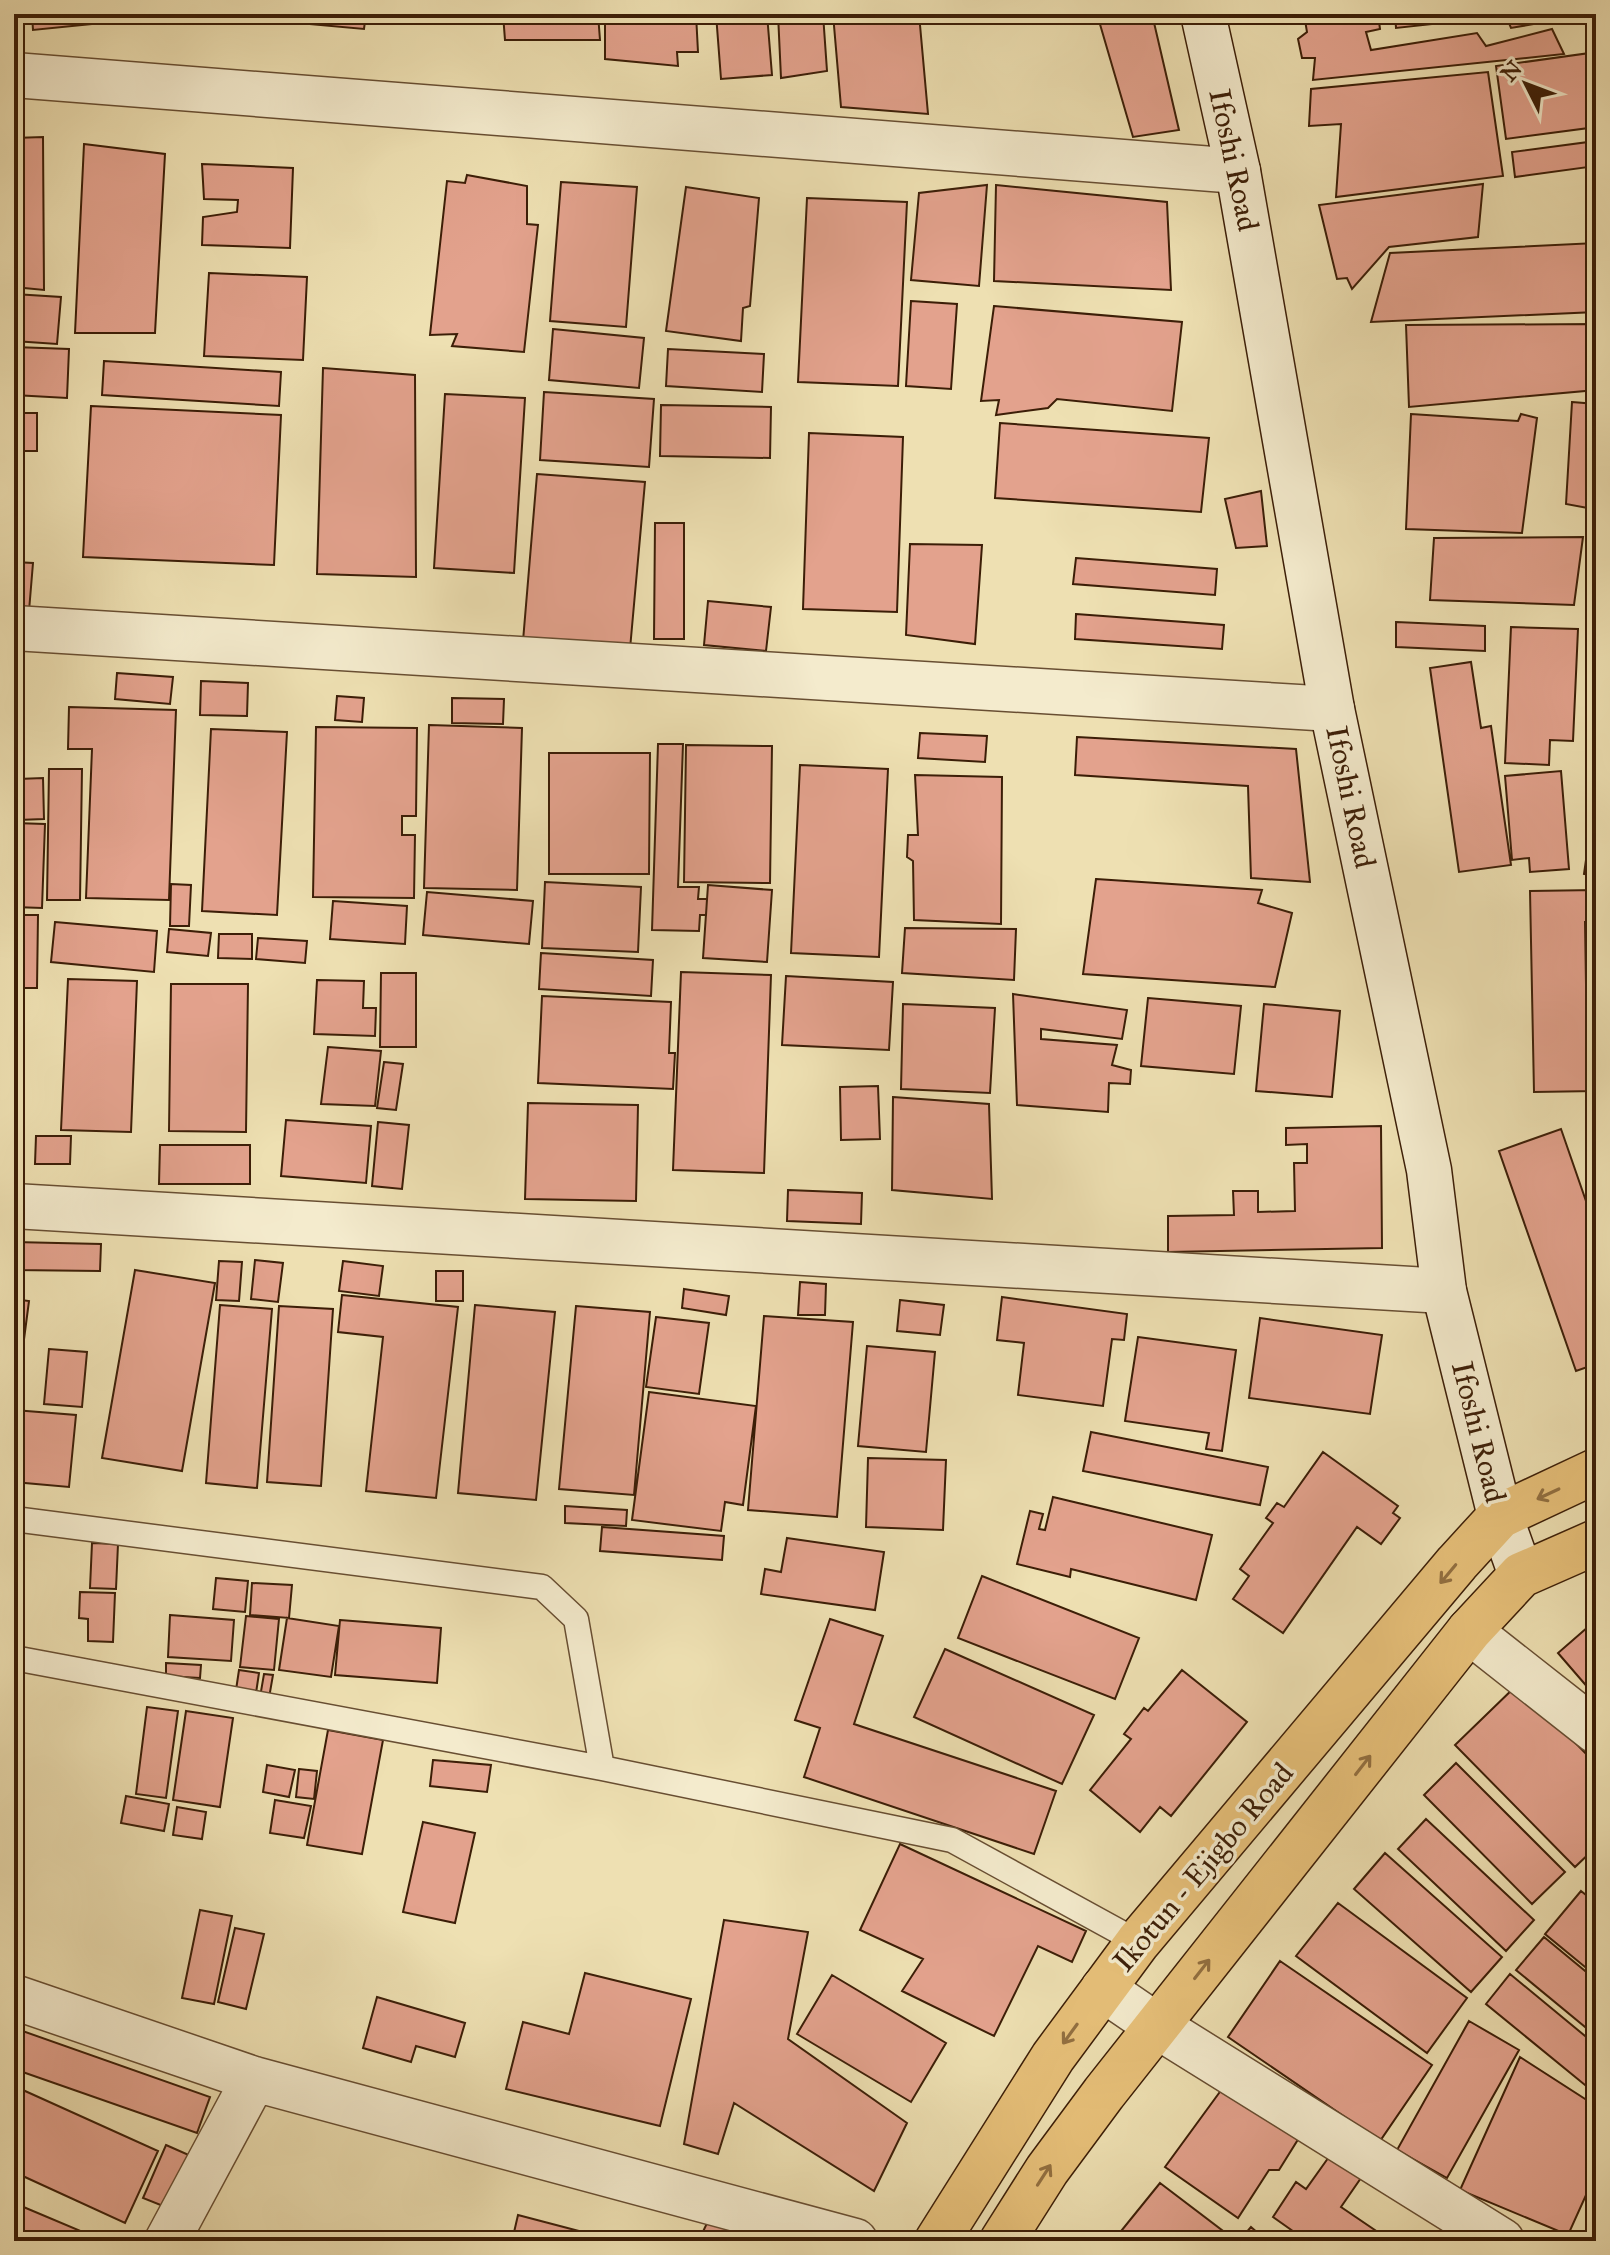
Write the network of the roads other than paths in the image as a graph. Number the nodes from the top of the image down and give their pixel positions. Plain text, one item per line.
1 (1203, 14) edge
2 (14, 75) edge
3 (1238, 171) junction
4 (14, 628) edge
5 (1332, 709) junction
6 (14, 1206) edge
7 (1444, 1291) junction
8 (1596, 1471) edge
9 (1500, 1516) junction
10 (14, 1519) edge
11 (1596, 1542) edge
12 (1521, 1575) junction
13 (1469, 1631) junction
14 (14, 1658) edge
15 (1596, 1731) edge
16 (602, 1768) junction
17 (1138, 1942) junction
18 (1103, 1989) junction
19 (14, 1997) edge
20 (1157, 2026) junction
21 (254, 2079) junction
22 (167, 2241) edge
23 (855, 2241) edge
24 (937, 2241) edge
25 (1002, 2241) edge
26 (1502, 2241) edge

1 - 3 street, Ifoshi Road
2 - 3 street
3 - 5 street, Ifoshi Road
4 - 5 street
5 - 7 street, Ifoshi Road
6 - 7 street
7 - 9 street, Ifoshi Road
8 -> 9 main road
9 - 12 street, Ifoshi Road
9 -> 17 main road, Ikotun - Ejigbo Road
10 - 16 lane
11 - 12 main road
12 - 13 main road, Ikotun - Ejigbo Road
13 - 15 street
20 -> 13 main road, Ikotun - Ejigbo Road
14 - 16 lane
16 - 17 lane
17 - 18 main road, Ikotun - Ejigbo Road
18 - 20 street
18 -> 24 main road, Ikotun - Ejigbo Road
19 - 21 street
25 -> 20 main road, Ikotun - Ejigbo Road
20 - 26 street
21 - 22 street
21 - 23 street

